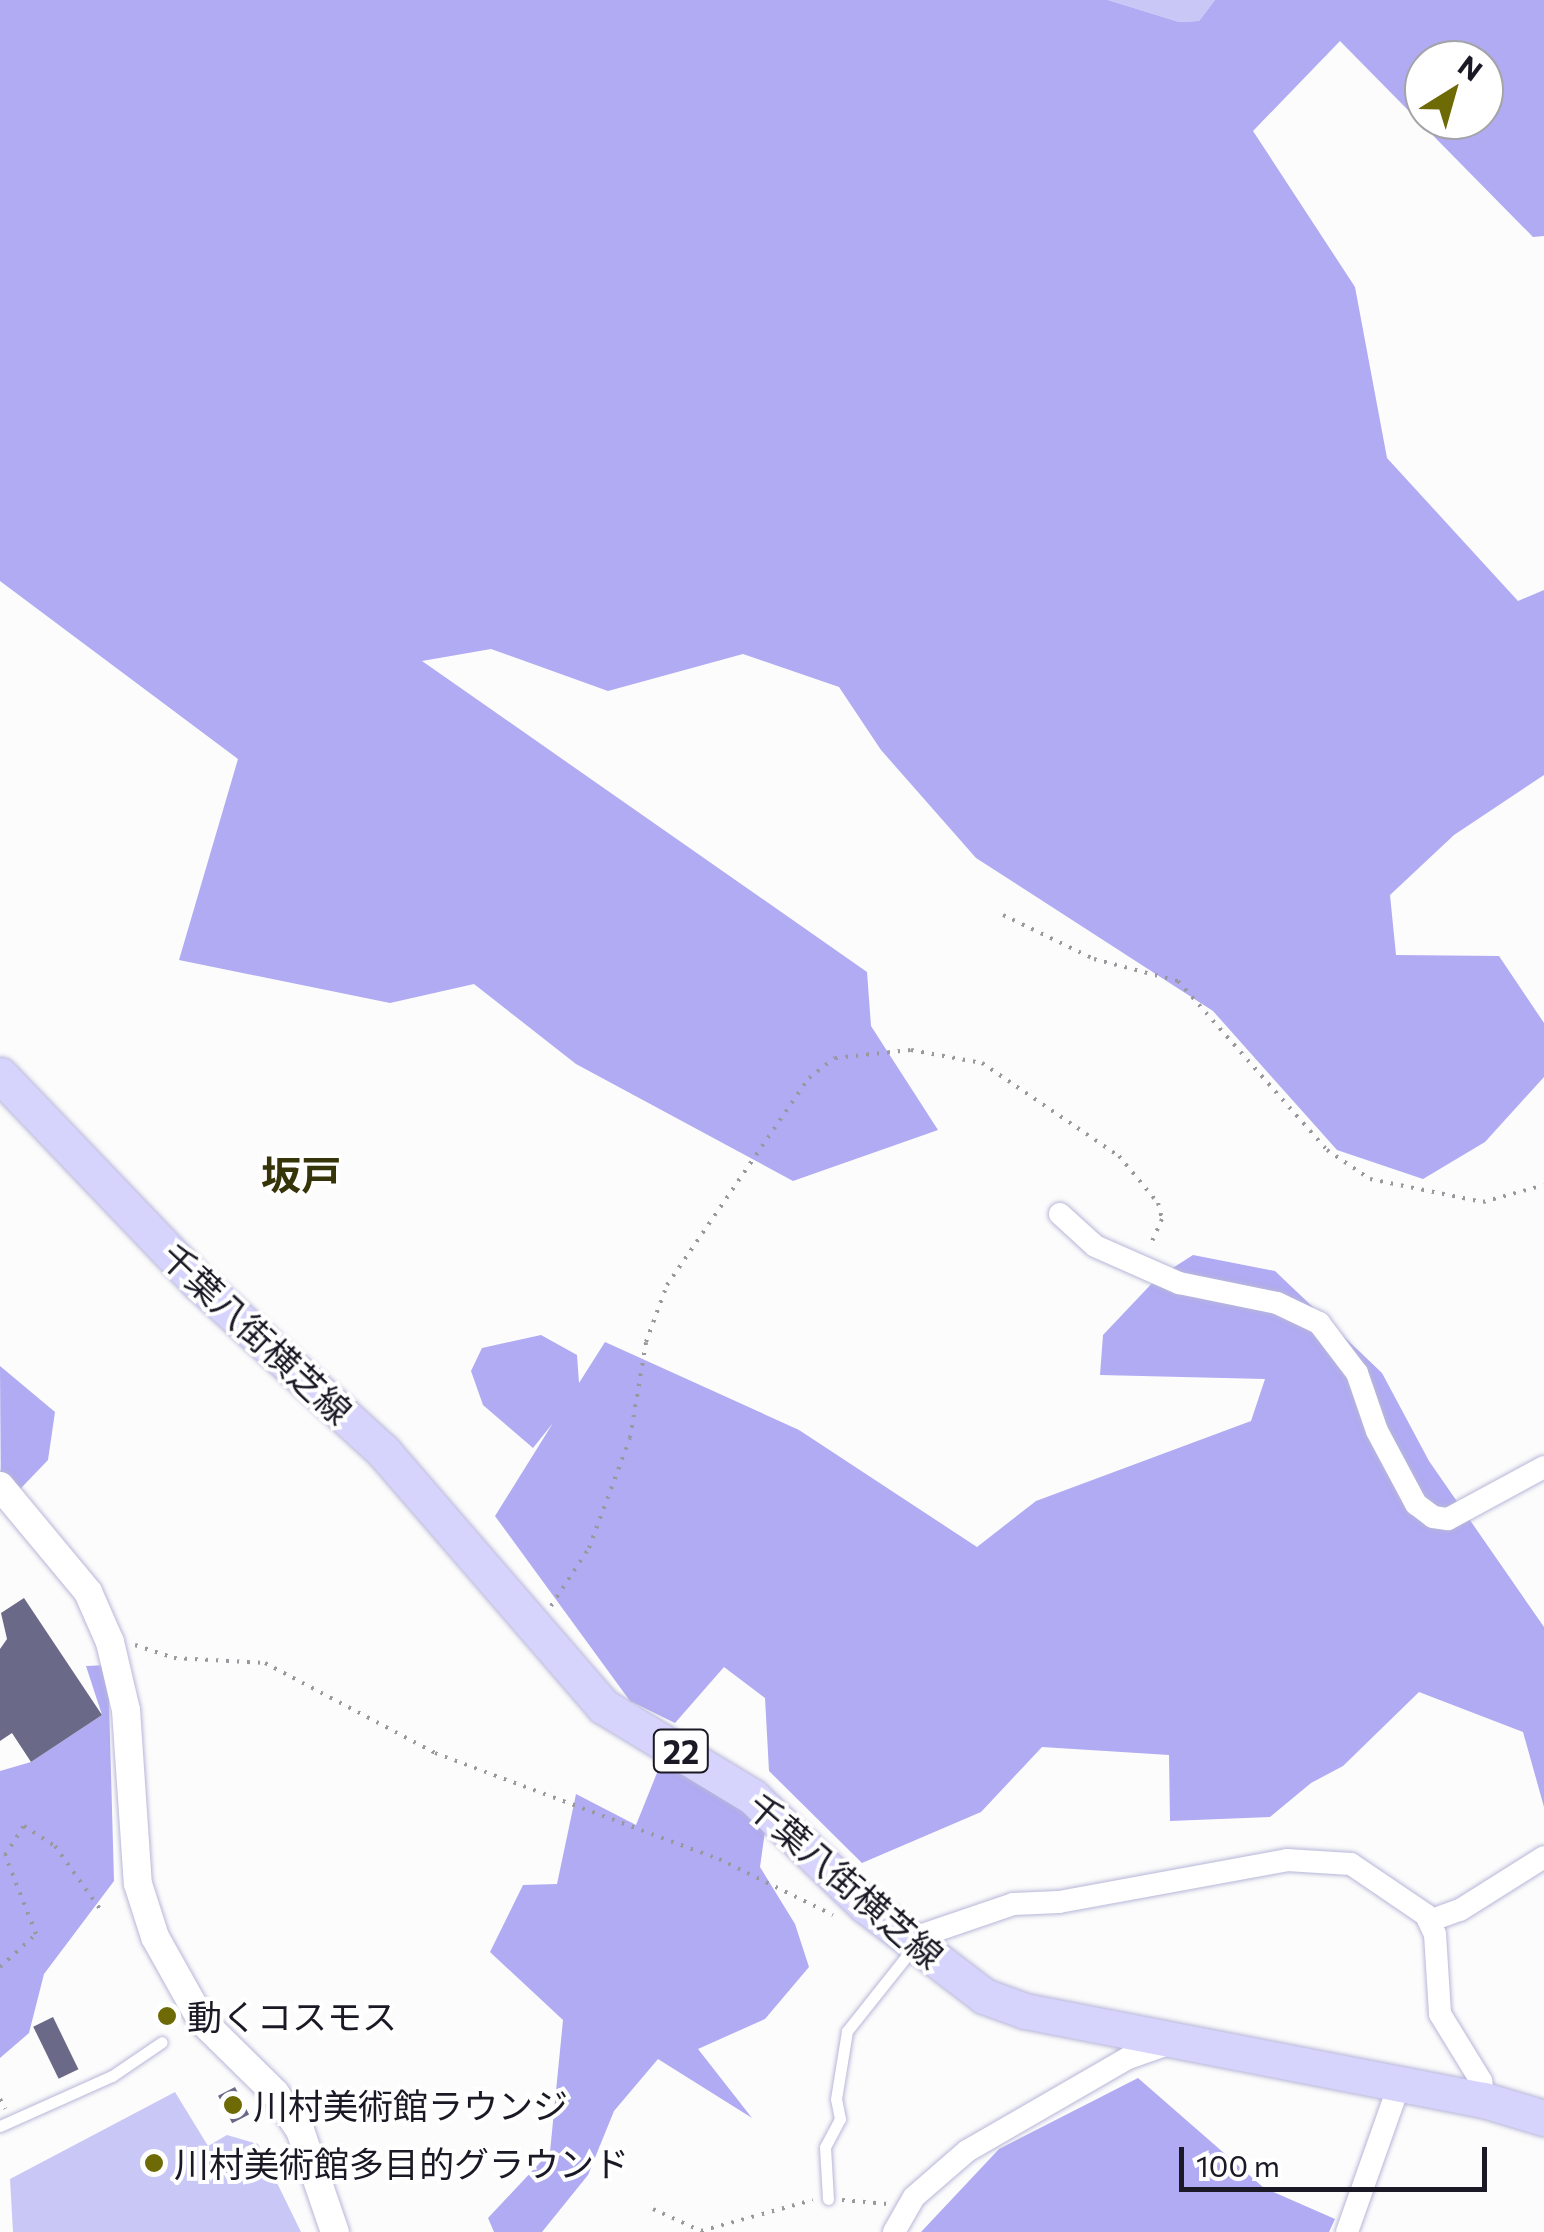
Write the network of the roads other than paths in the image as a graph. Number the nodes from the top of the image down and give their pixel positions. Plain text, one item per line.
1 (0, 1075) edge
2 (1060, 1214) dead end
3 (1544, 1467) edge
4 (0, 1486) edge
5 (1544, 1857) edge
6 (1429, 1921) junction
7 (902, 1936) junction
8 (162, 2042) dead end
9 (1174, 2042) junction
10 (1398, 2085) junction
11 (1484, 2100) junction
12 (1544, 2118) edge
13 (0, 2126) edge
14 (828, 2199) road end
15 (334, 2232) edge
16 (894, 2232) edge
17 (1347, 2232) edge

1 - 7 main road, 千葉八街横芝線 / 22
2 - 3 street
4 - 15 street
5 - 6 street
6 - 7 street
6 - 11 street
7 - 9 main road, 千葉八街横芝線 / 22
7 - 14 lane
8 - 13 lane
9 - 10 main road, 千葉八街横芝線 / 22
9 - 16 street
10 - 11 main road, 千葉八街横芝線 / 22
10 - 17 street
11 - 12 main road, 千葉八街横芝線 / 22

